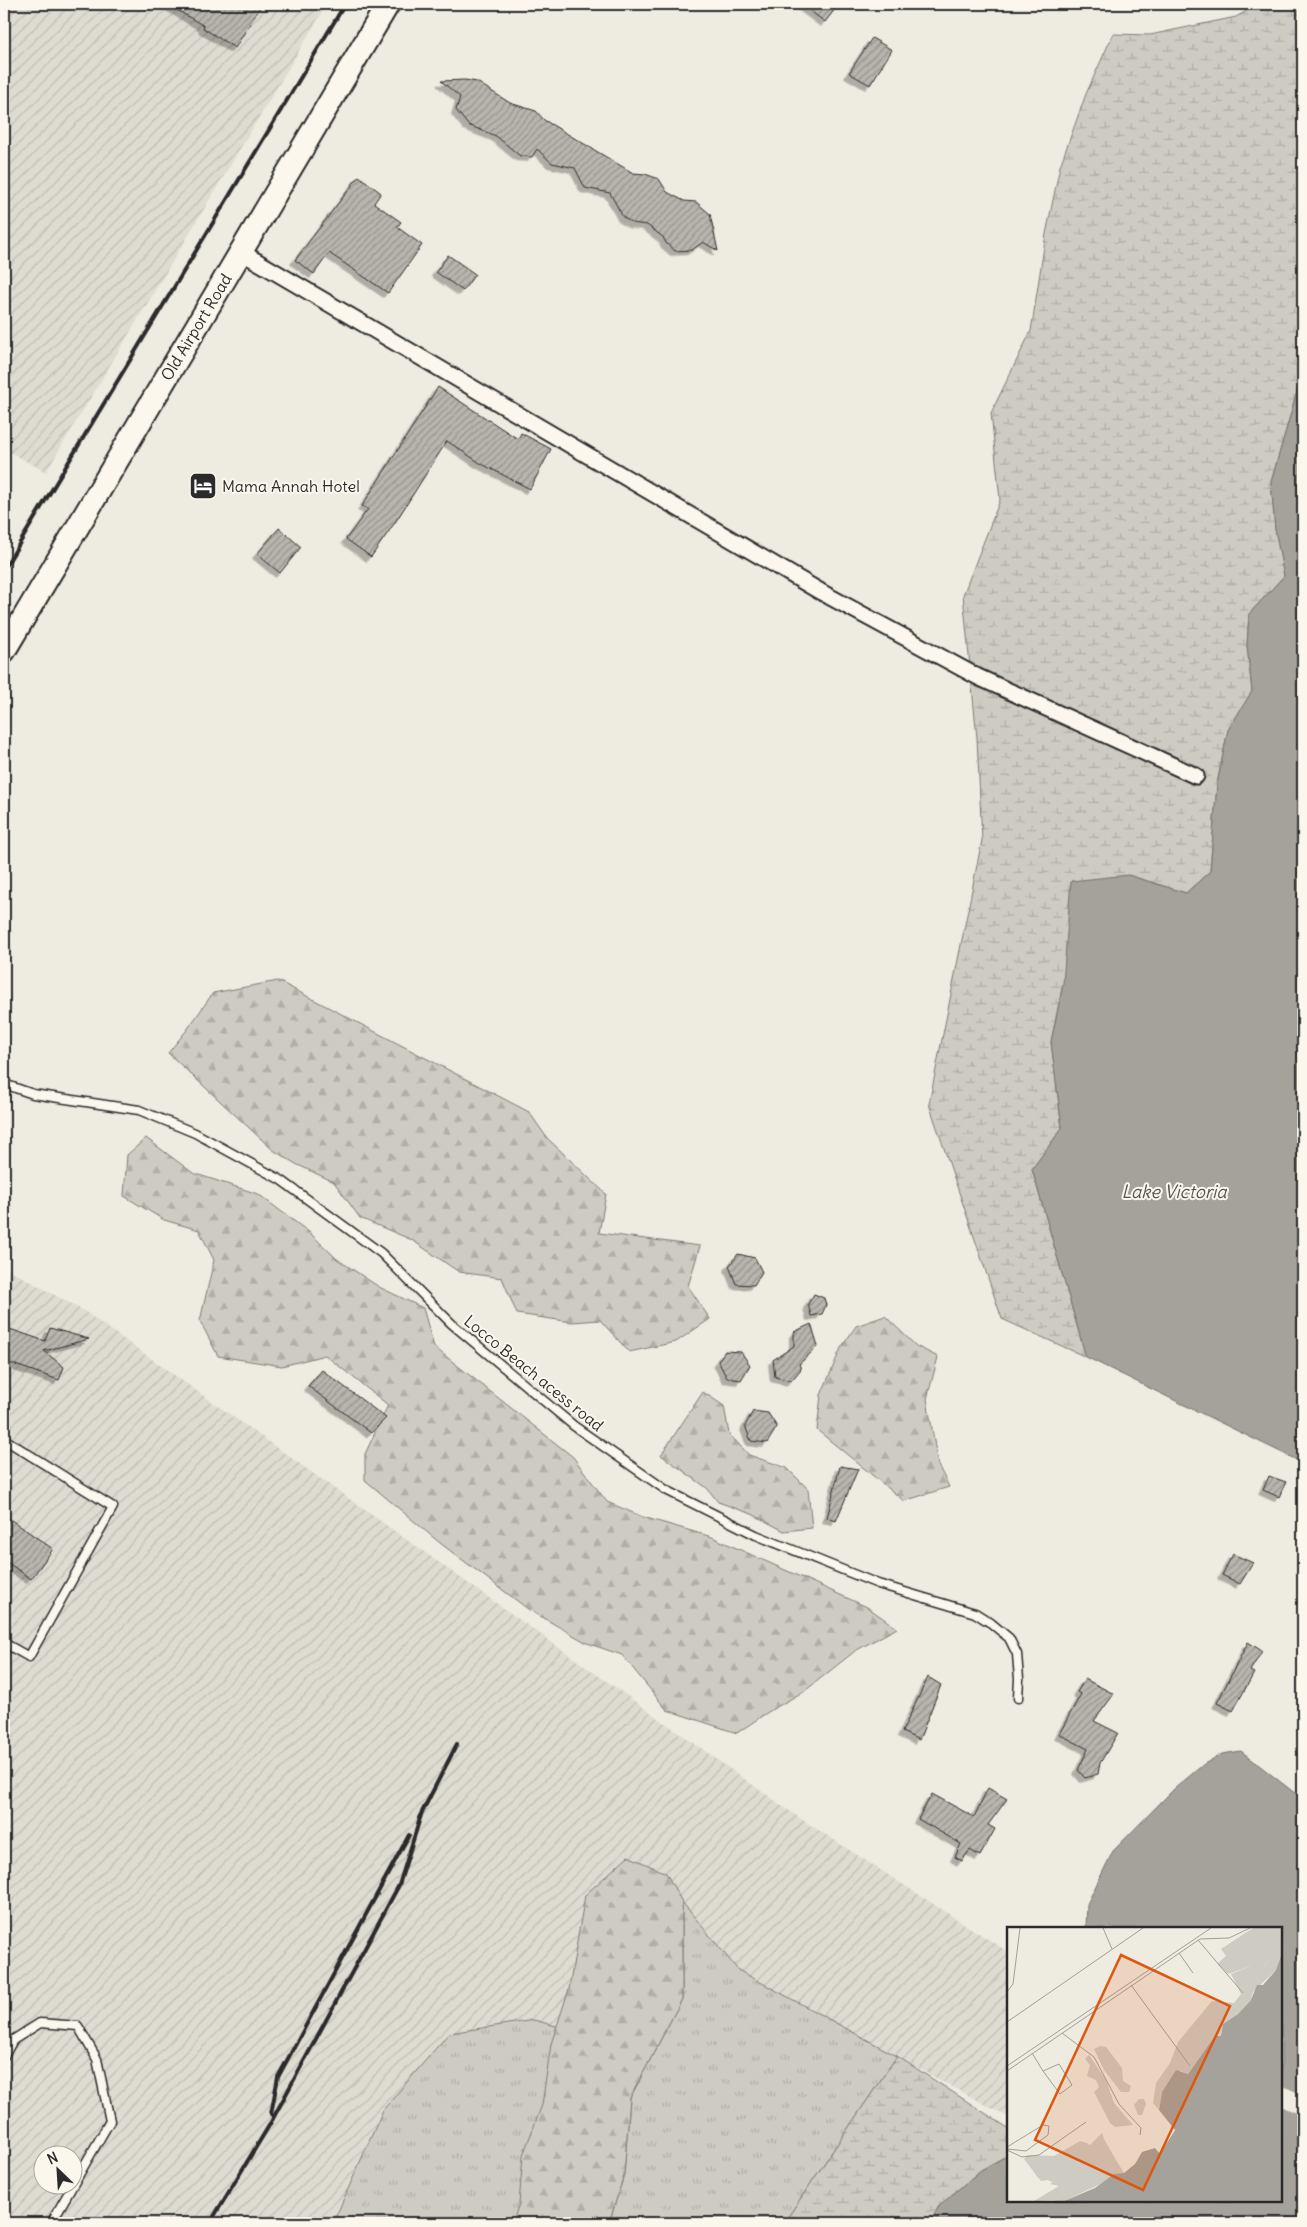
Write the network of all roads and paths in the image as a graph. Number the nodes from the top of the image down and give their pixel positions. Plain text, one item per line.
1 (388, 4) edge
2 (241, 252) junction
3 (4, 650) edge
4 (1196, 776) dead end
5 (4, 1084) edge
6 (4, 1439) edge
7 (4, 1643) edge
8 (1018, 1698) dead end
9 (4, 2056) edge
10 (51, 2223) edge

1 - 2 main road, Old Airport Road
2 - 3 main road, Old Airport Road
2 - 4 street
5 - 8 lane, Locco Beach acess road
6 - 7 lane
9 - 10 lane

